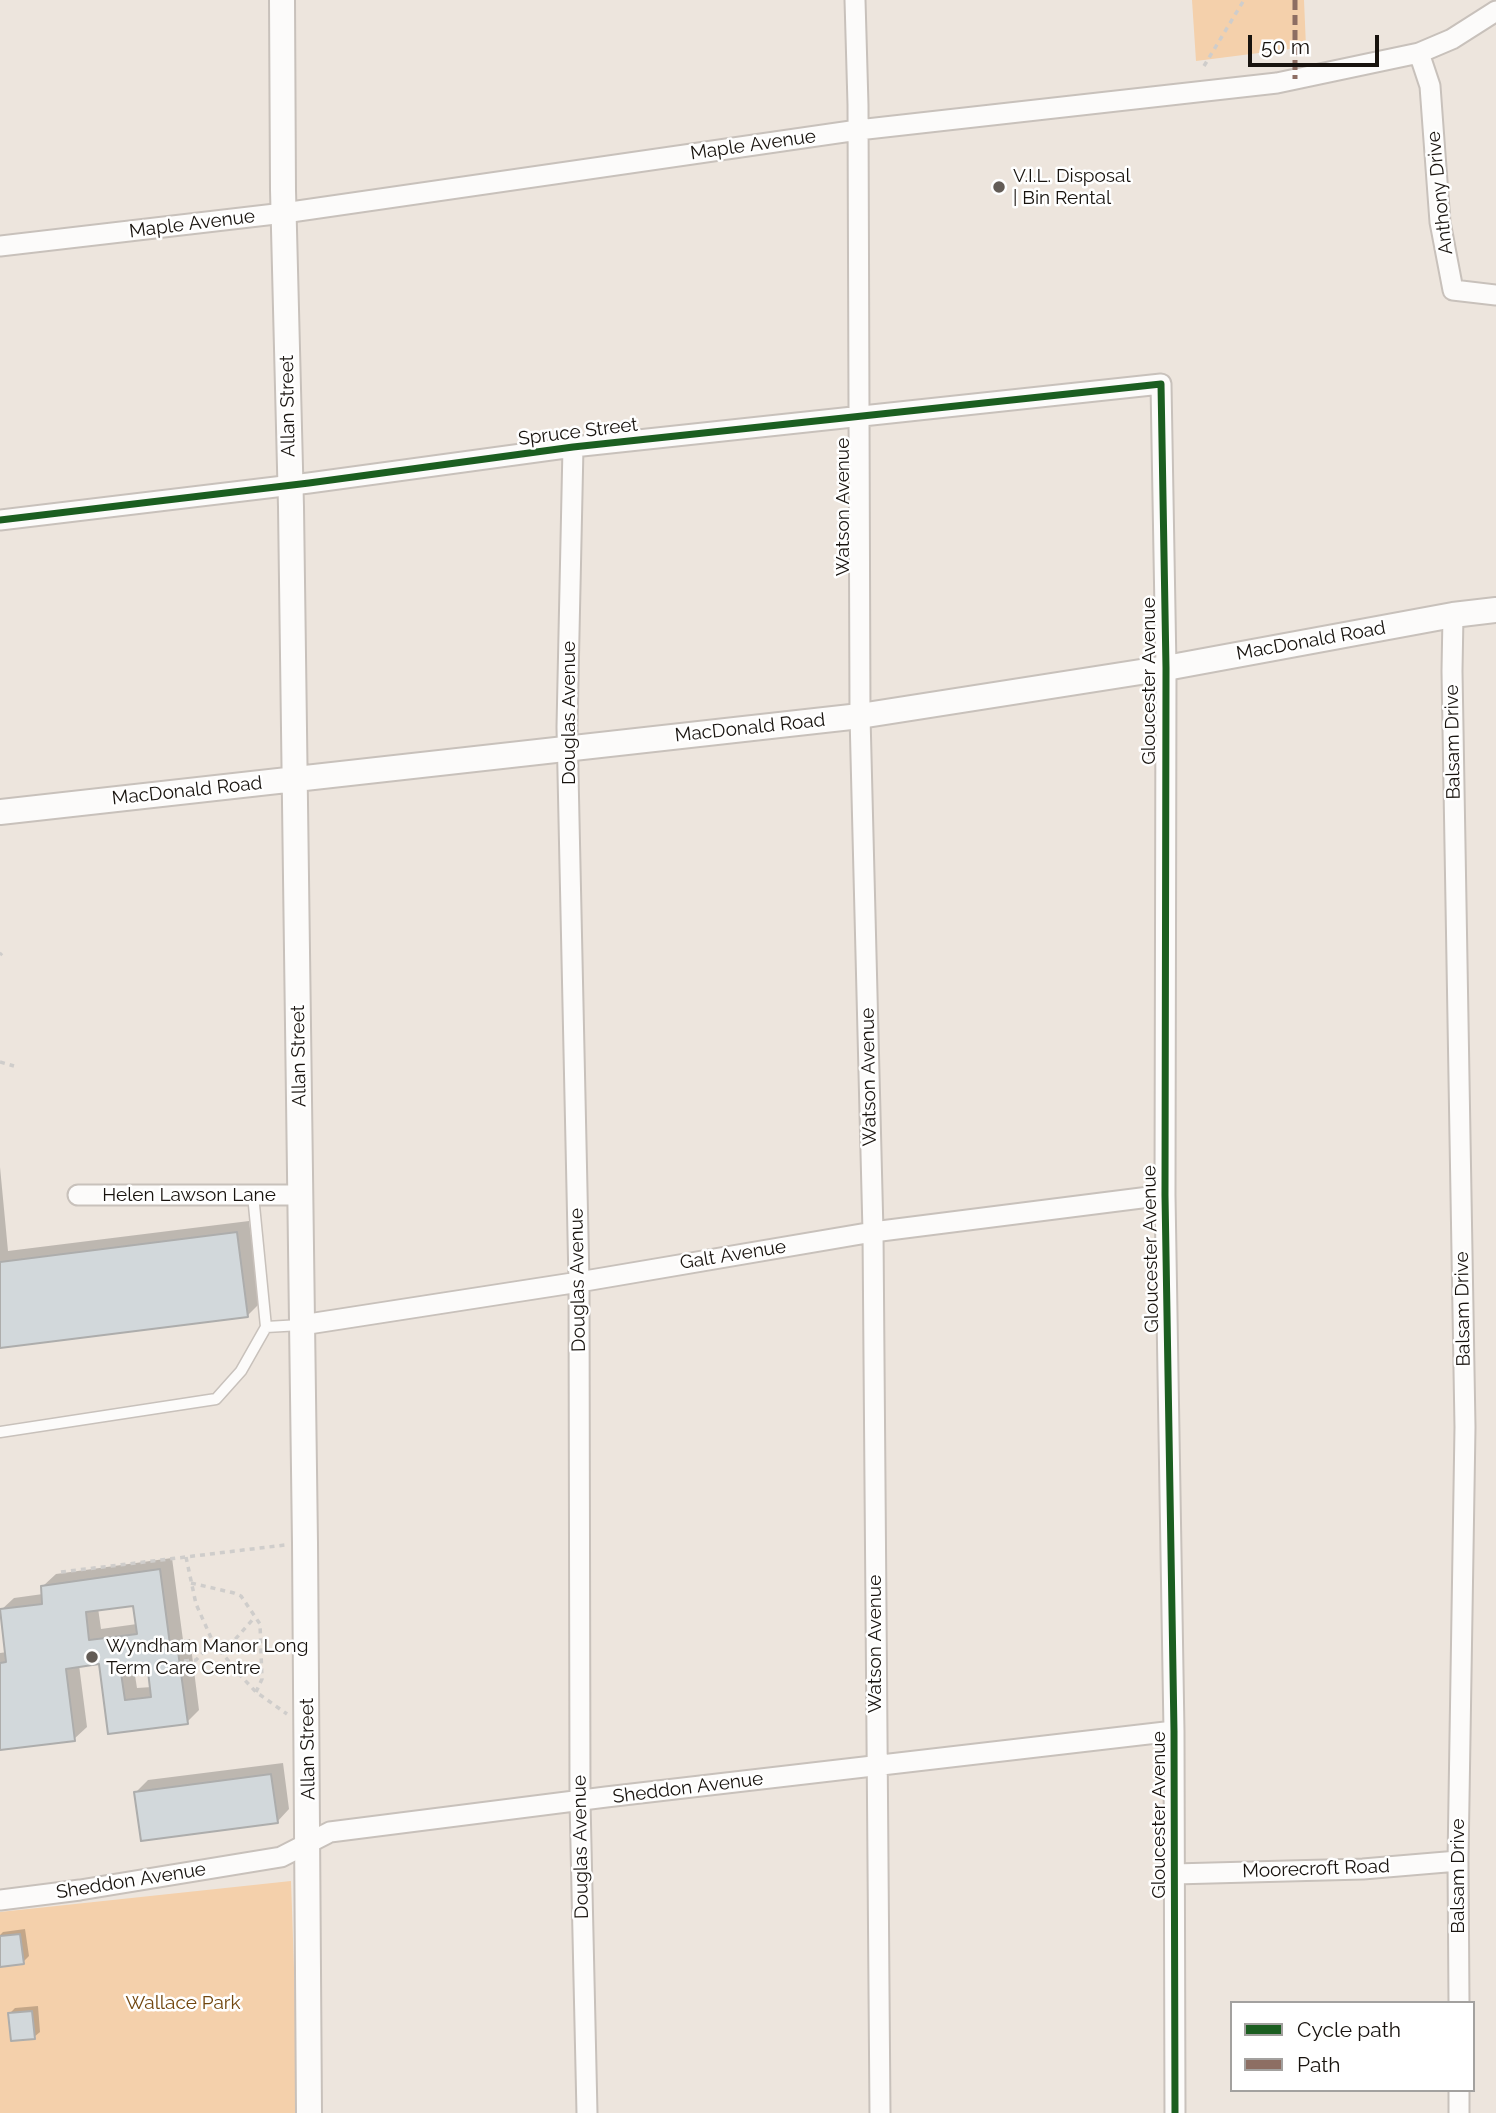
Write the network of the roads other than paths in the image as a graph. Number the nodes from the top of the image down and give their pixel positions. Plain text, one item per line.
1 (282, 0) edge
2 (855, 0) edge
3 (1496, 11) edge
4 (1419, 53) junction
5 (858, 130) junction
6 (284, 213) junction
7 (0, 246) edge
8 (1496, 295) edge
9 (1161, 384) joint
10 (858, 415) junction
11 (573, 447) junction
12 (290, 485) junction
13 (0, 520) edge
14 (1496, 610) edge
15 (1453, 615) junction
16 (1166, 668) junction
17 (860, 716) junction
18 (568, 747) junction
19 (295, 779) junction
20 (0, 811) edge
21 (78, 1195) dead end
22 (253, 1195) junction
23 (300, 1195) junction
24 (1165, 1195) junction
25 (873, 1232) junction
26 (579, 1282) junction
27 (302, 1325) junction
28 (266, 1327) junction
29 (0, 1432) edge
30 (1174, 1731) junction
31 (876, 1766) junction
32 (580, 1801) junction
33 (309, 1842) junction
34 (1458, 1861) junction
35 (1174, 1874) junction
36 (0, 1900) edge
37 (1459, 2001) edge
38 (1459, 2092) edge
39 (309, 2113) edge
40 (587, 2113) edge
41 (880, 2113) edge
42 (1175, 2113) edge
43 (1459, 2113) edge

1 - 6 street, Allan Street
2 - 5 street, Watson Avenue
3 - 4 street, Maple Avenue
4 - 5 street, Maple Avenue
4 - 8 street, Anthony Drive
5 - 6 street, Maple Avenue
5 - 10 street, Watson Avenue
6 - 7 street, Maple Avenue
6 - 12 street, Allan Street
9 - 10 street, Spruce Street
9 - 16 street, Gloucester Avenue
10 - 11 street, Spruce Street
10 - 17 street, Watson Avenue
11 - 12 street, Spruce Street
11 - 18 street, Douglas Avenue
12 - 13 street, Spruce Street
12 - 19 street, Allan Street
14 - 15 street, MacDonald Road
15 - 16 street, MacDonald Road
15 - 34 street, Balsam Drive
16 - 17 street, MacDonald Road
16 - 24 street, Gloucester Avenue
17 - 18 street, MacDonald Road
17 - 25 street, Watson Avenue
18 - 19 street, MacDonald Road
18 - 26 street, Douglas Avenue
19 - 20 street, MacDonald Road
19 - 23 street, Allan Street
21 - 22 street, Helen Lawson Lane
22 - 23 street, Helen Lawson Lane
22 - 28 lane
23 - 27 street, Allan Street
24 - 25 street, Galt Avenue
24 - 30 street, Gloucester Avenue
25 - 26 street, Galt Avenue
25 - 31 street, Watson Avenue
26 - 27 street, Galt Avenue
26 - 32 street, Douglas Avenue
27 - 28 lane
27 - 33 street, Allan Street
28 - 29 lane
30 - 31 street, Sheddon Avenue
30 - 35 street, Gloucester Avenue
31 - 32 street, Sheddon Avenue
31 - 41 street, Watson Avenue
32 - 33 street, Sheddon Avenue
32 - 40 street, Douglas Avenue
33 - 36 street, Sheddon Avenue
33 - 39 street, Allan Street
34 - 35 street, Moorecroft Road
34 - 37 street, Balsam Drive
35 - 42 street, Gloucester Avenue
38 - 43 street

